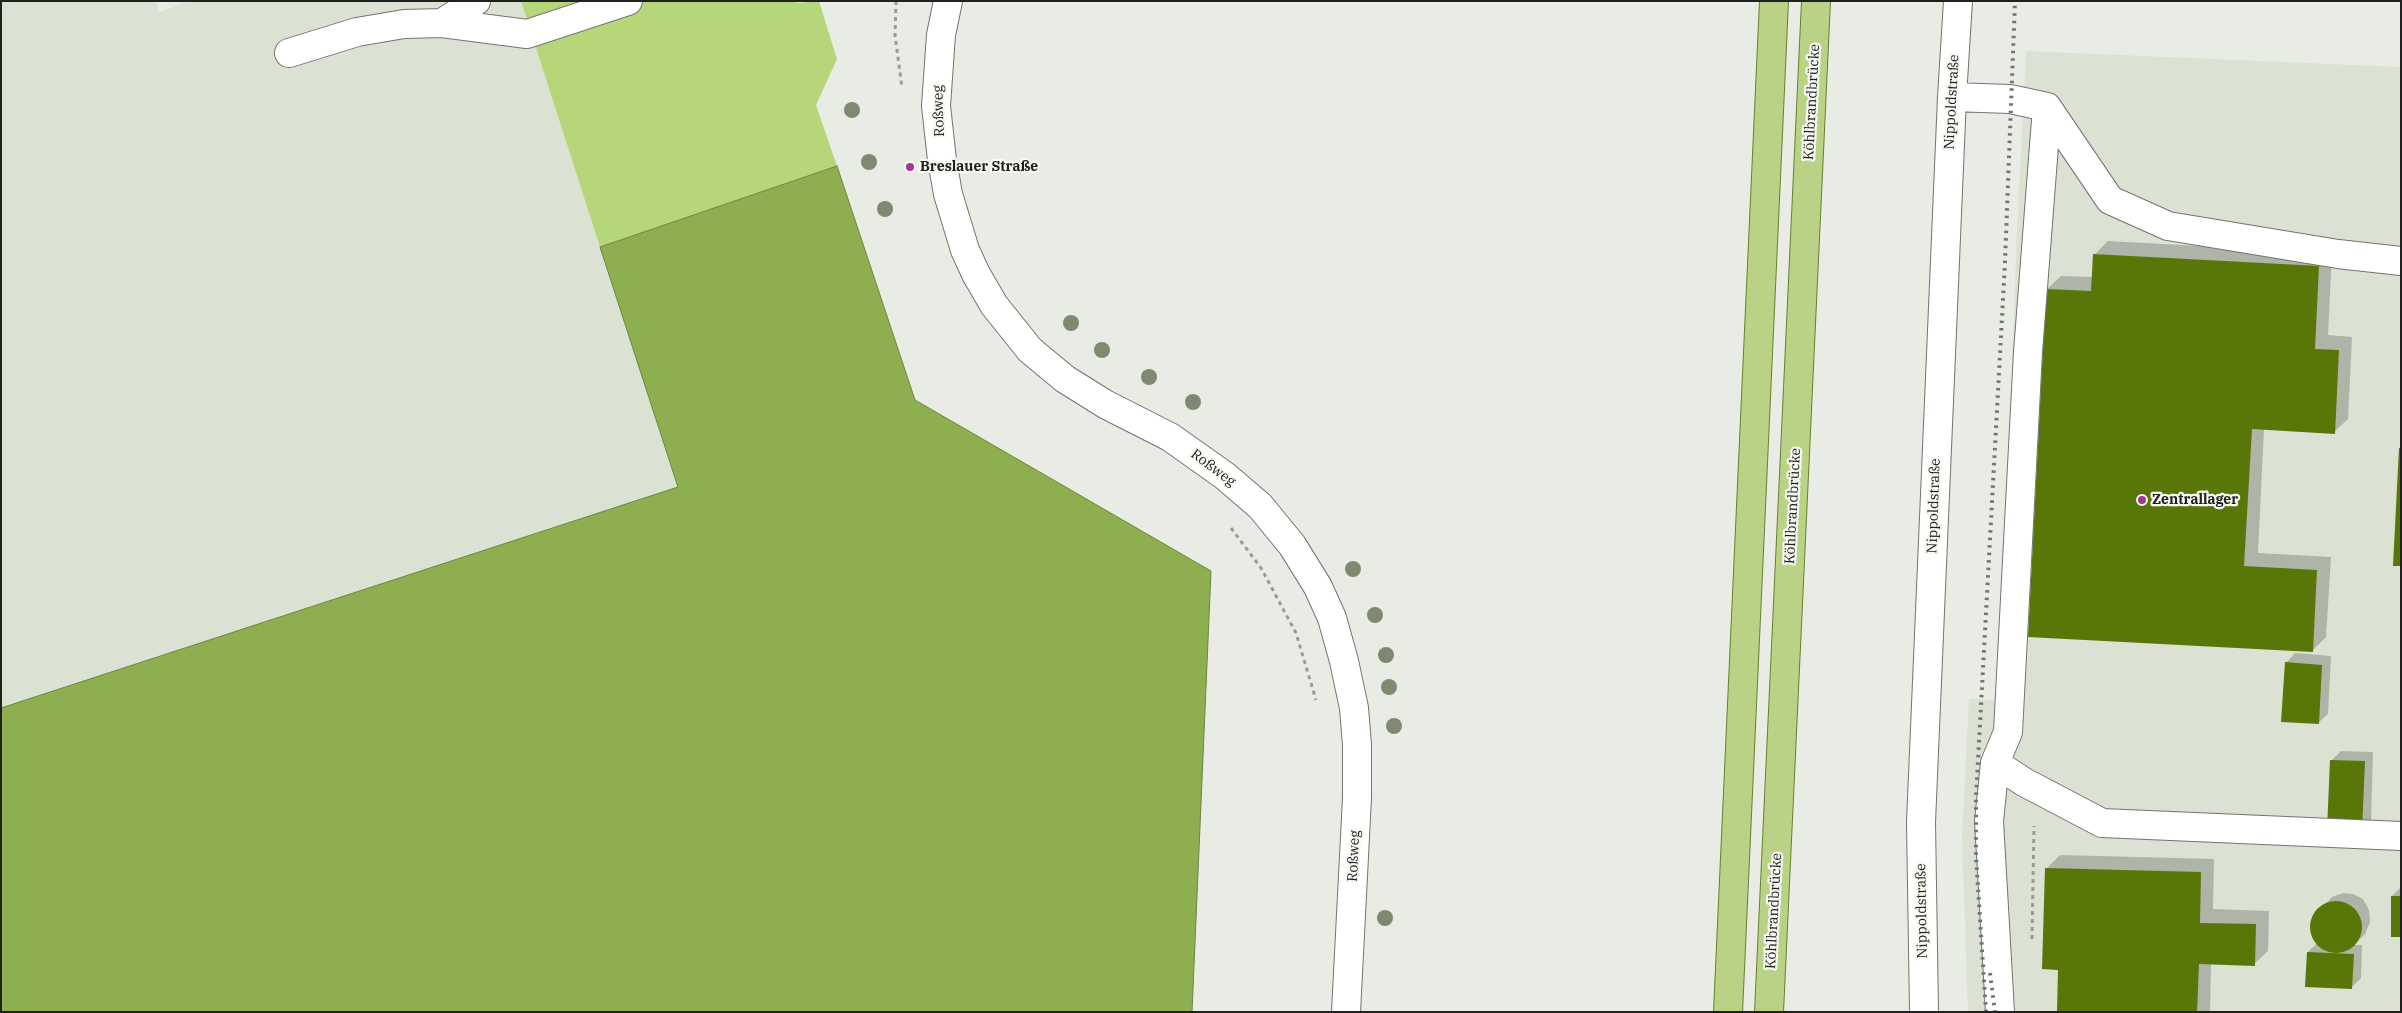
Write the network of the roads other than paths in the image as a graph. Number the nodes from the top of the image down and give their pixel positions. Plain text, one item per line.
1 (476, 1) edge
2 (628, 1) edge
3 (927, 1) edge
4 (948, 1) edge
5 (1774, 1) edge
6 (1816, 1) edge
7 (1958, 1) edge
8 (442, 23) junction
9 (941, 35) junction
10 (289, 53) dead end
11 (1952, 97) junction
12 (2047, 107) junction
13 (2401, 261) edge
14 (1995, 762) junction
15 (2401, 836) edge
16 (1346, 1012) edge
17 (1728, 1012) edge
18 (1769, 1012) edge
19 (1924, 1012) edge
20 (2000, 1012) edge

1 - 8 street
2 - 8 street
3 - 9 street
4 - 9 street, Roßweg
5 - 17 main road
6 - 18 main road, Köhlbrandbrücke
7 - 11 street, Nippoldstraße
8 - 10 street
9 - 16 street, Roßweg
11 - 12 street
11 - 19 street, Nippoldstraße
12 - 13 street
12 - 14 street
14 - 15 street
14 - 20 street

